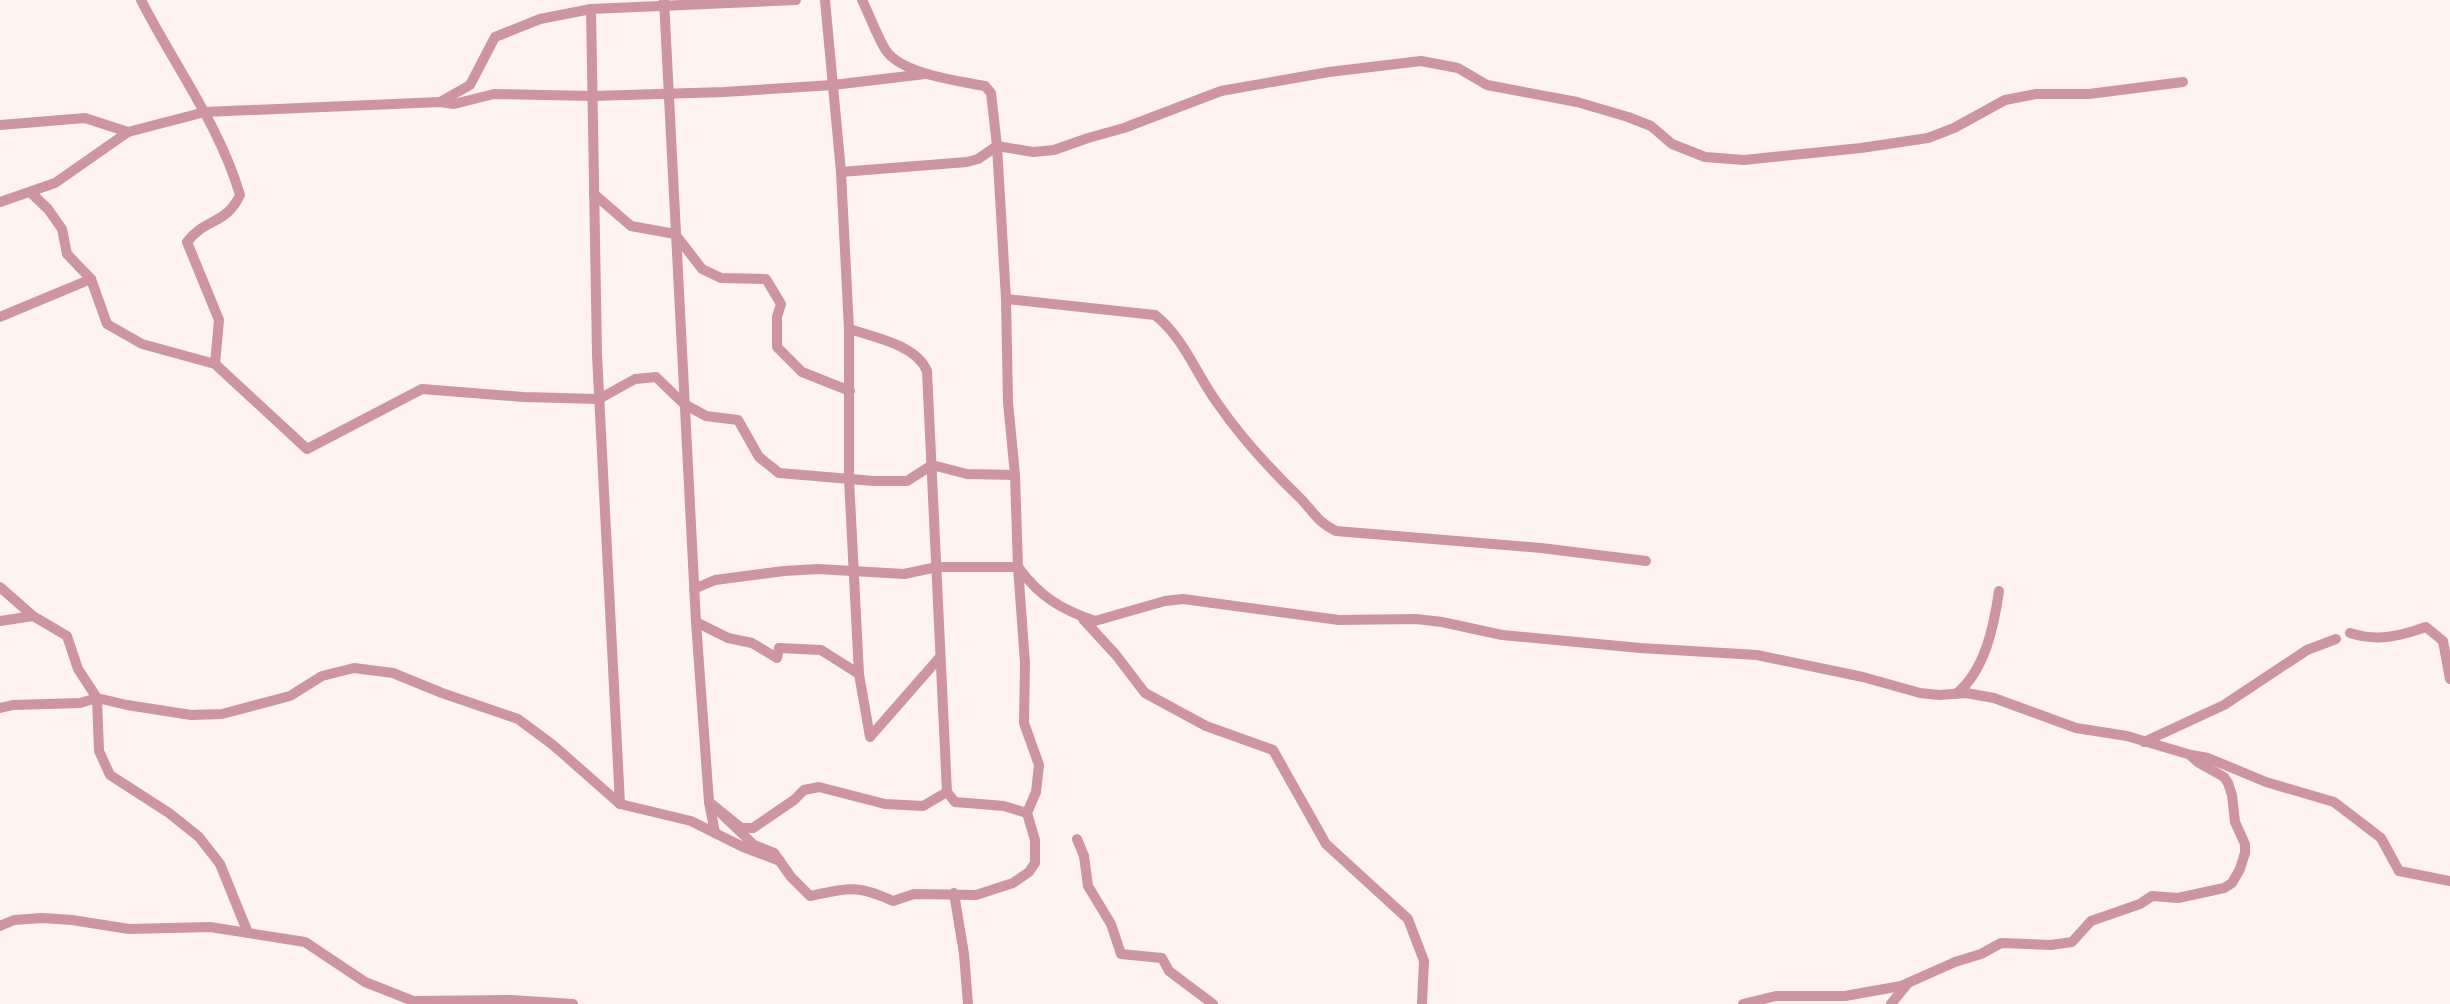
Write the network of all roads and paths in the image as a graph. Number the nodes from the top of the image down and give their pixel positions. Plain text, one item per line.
1 (141, 0) edge
2 (796, 0) edge
3 (825, 0) edge
4 (862, 0) edge
5 (664, 2) edge
6 (591, 9) junction
7 (925, 74) junction
8 (2183, 82) dead end
9 (833, 85) junction
10 (668, 95) junction
11 (593, 96) junction
12 (440, 102) junction
13 (205, 112) junction
14 (0, 125) edge
15 (128, 132) junction
16 (997, 146) junction
17 (841, 172) junction
18 (30, 192) junction
19 (594, 194) junction
20 (0, 202) edge
21 (675, 234) junction
22 (91, 279) junction
23 (1006, 299) junction
24 (0, 317) edge
25 (849, 329) junction
26 (215, 364) junction
27 (850, 391) junction
28 (599, 399) junction
29 (684, 404) junction
30 (932, 465) junction
31 (1015, 475) junction
32 (849, 480) junction
33 (1646, 561) dead end
34 (937, 567) junction
35 (1018, 567) junction
36 (854, 570) junction
37 (0, 587) edge
38 (694, 589) junction
39 (1999, 591) dead end
40 (33, 616) junction
41 (1080, 616) junction
42 (0, 622) edge
43 (696, 622) junction
44 (2350, 633) dead end
45 (2336, 639) dead end
46 (940, 657) junction
47 (859, 674) junction
48 (2450, 679) edge
49 (1956, 694) junction
50 (97, 698) junction
51 (0, 708) edge
52 (2144, 742) junction
53 (2191, 756) junction
54 (947, 792) junction
55 (709, 802) junction
56 (620, 804) junction
57 (1027, 814) junction
58 (715, 833) junction
59 (1077, 839) dead end
60 (780, 861) junction
61 (2450, 881) edge
62 (954, 893) junction
63 (0, 926) edge
64 (248, 933) junction
65 (1908, 983) junction
66 (573, 1004) edge
67 (968, 1004) edge
68 (1213, 1004) edge
69 (1422, 1004) edge
70 (1743, 1004) edge
71 (1891, 1004) edge

1 - 13 street
2 - 5 street
3 - 9 street
4 - 7 street
5 - 6 street
5 - 10 street
6 - 11 street
6 - 12 street
7 - 9 street
7 - 16 street
8 - 16 street
9 - 10 street
9 - 17 street
10 - 11 street
10 - 21 street
11 - 12 street
11 - 19 street
12 - 13 street
13 - 15 street
13 - 26 street
14 - 15 street
15 - 18 street
16 - 17 street
16 - 23 street
17 - 25 street
18 - 20 street
18 - 22 street
19 - 21 street
19 - 28 street
21 - 27 street
21 - 29 street
22 - 24 street
22 - 26 street
23 - 31 street
23 - 33 street
25 - 27 street
25 - 30 street
26 - 28 street
27 - 32 street
28 - 29 street
28 - 56 street
29 - 32 street
29 - 38 street
30 - 31 street
30 - 32 street
30 - 34 street
31 - 35 street
32 - 36 street
34 - 35 street
34 - 36 street
34 - 46 street
35 - 41 street
35 - 57 street
36 - 38 street
36 - 47 street
37 - 40 street
38 - 43 street
39 - 49 street
40 - 42 street
40 - 50 street
41 - 49 street
41 - 69 street
43 - 47 street
43 - 55 street
44 - 48 street
45 - 52 street
46 - 47 street
46 - 54 street
49 - 52 street
50 - 51 street
50 - 56 street
50 - 64 street
52 - 53 street
53 - 61 street
53 - 65 street
54 - 55 street
54 - 57 street
55 - 58 street
55 - 60 street
56 - 58 street
57 - 62 street
58 - 60 street
59 - 68 street
60 - 62 street
62 - 67 street
63 - 64 street
64 - 66 street
65 - 70 street
65 - 71 street

